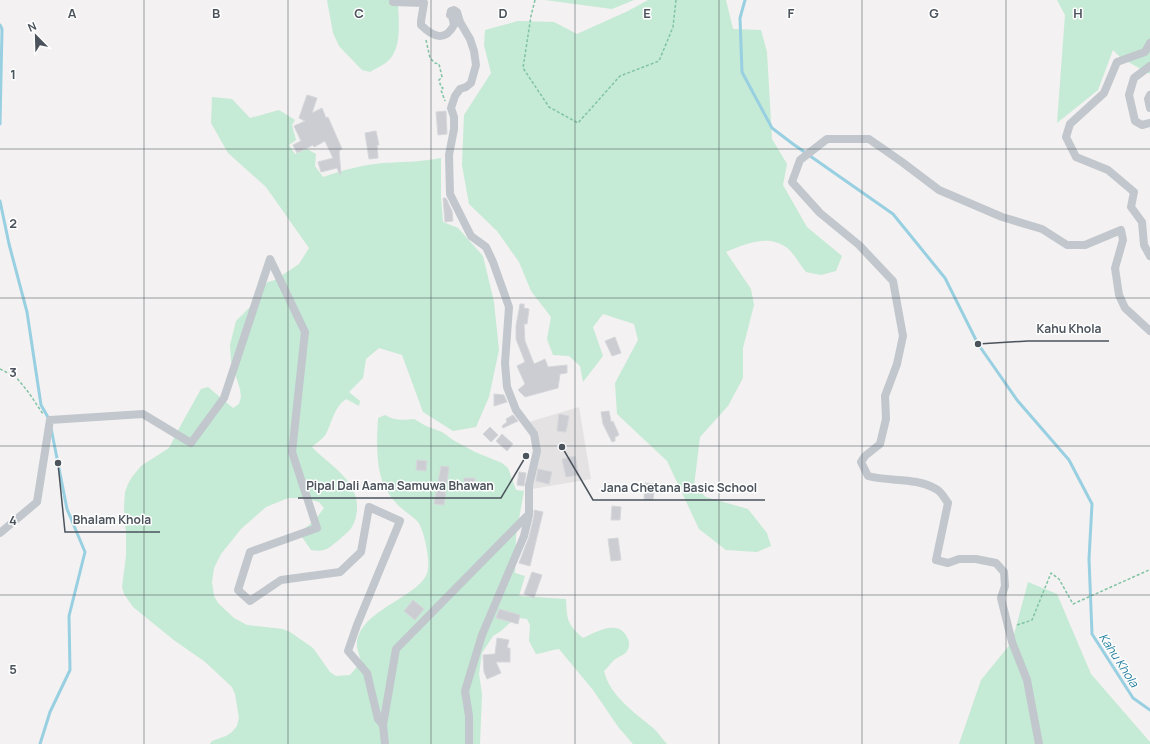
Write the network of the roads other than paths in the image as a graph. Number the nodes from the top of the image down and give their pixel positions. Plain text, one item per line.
1 (393, 2) dead end
2 (425, 2) edge
3 (1150, 42) edge
4 (1150, 66) edge
5 (1150, 95) edge
6 (1150, 108) edge
7 (1150, 123) edge
8 (1150, 256) edge
9 (1150, 331) edge
10 (529, 514) junction
11 (0, 533) edge
12 (383, 724) junction
13 (385, 744) edge
14 (469, 744) edge
15 (1039, 744) edge

1 - 2 street
2 - 10 street
3 - 8 street
4 - 7 street
5 - 6 street
9 - 15 street
10 - 12 street
10 - 14 street
11 - 12 street
12 - 13 street

